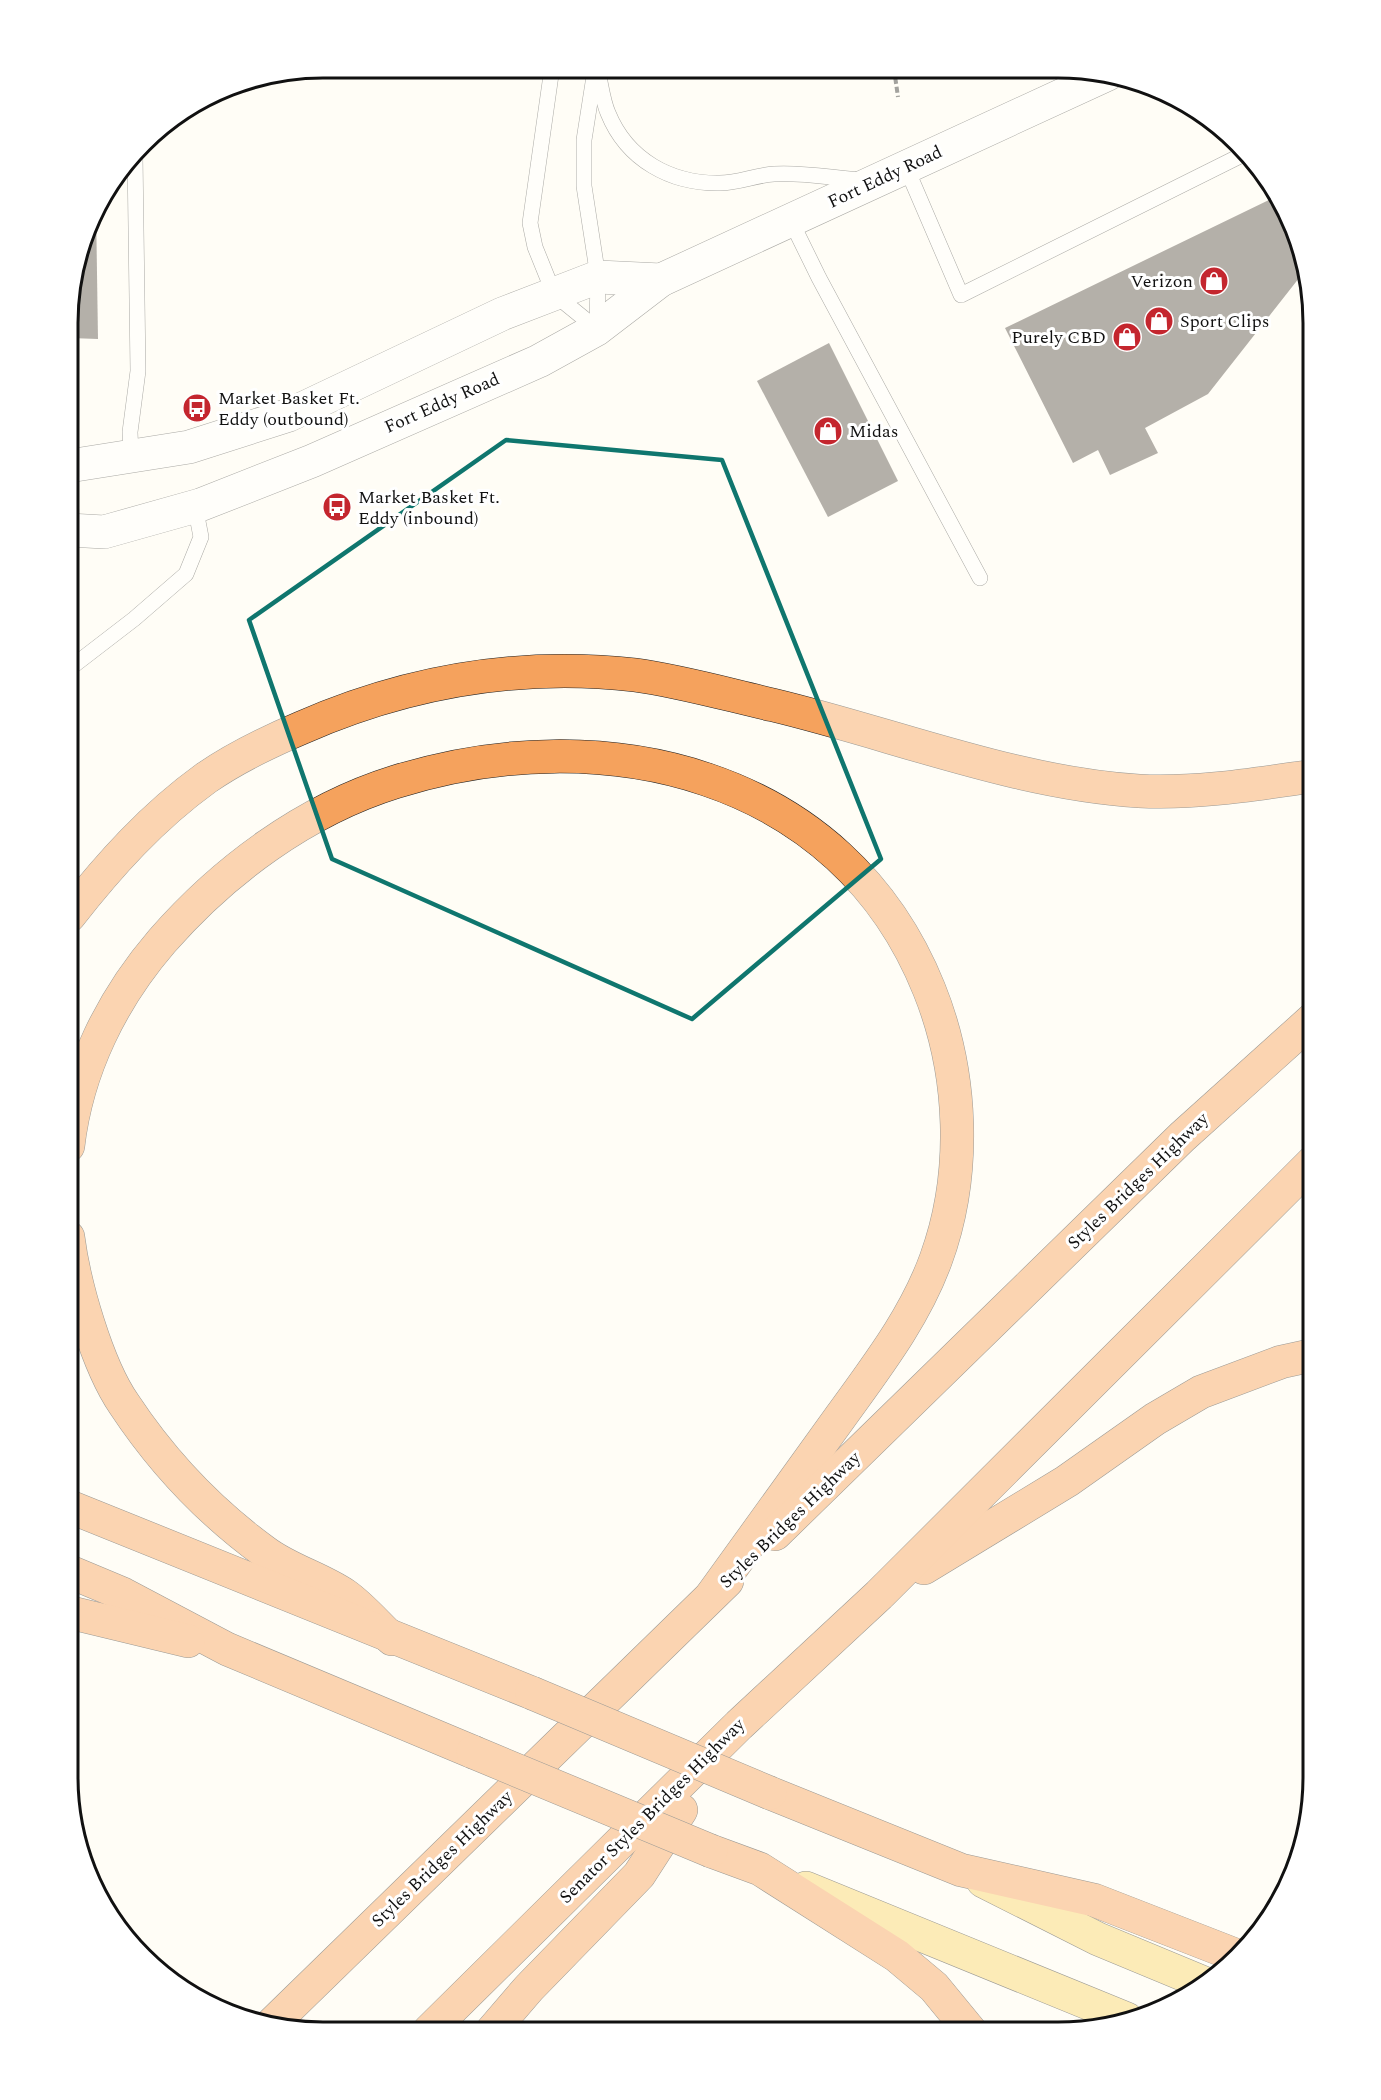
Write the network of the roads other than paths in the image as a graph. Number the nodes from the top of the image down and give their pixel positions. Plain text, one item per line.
1 (551, 78) edge
2 (594, 78) edge
3 (599, 78) edge
4 (1094, 81) edge
5 (1238, 157) edge
6 (135, 166) edge
7 (906, 167) junction
8 (876, 181) junction
9 (792, 221) junction
10 (598, 277) junction
11 (662, 280) junction
12 (554, 294) junction
13 (597, 330) junction
14 (131, 456) junction
15 (78, 465) edge
16 (195, 506) junction
17 (78, 531) edge
18 (980, 578) dead end
19 (78, 662) edge
20 (1303, 777) edge
21 (78, 904) edge
22 (1303, 1028) edge
23 (78, 1096) edge
24 (1303, 1172) edge
25 (78, 1289) edge
26 (1303, 1357) edge
27 (78, 1510) edge
28 (78, 1575) edge
29 (712, 1595) junction
30 (879, 1595) junction
31 (78, 1614) edge
32 (392, 1639) junction
33 (226, 1649) junction
34 (730, 1734) junction
35 (760, 1869) junction
36 (961, 1870) junction
37 (1229, 1952) edge
38 (1196, 1980) edge
39 (1117, 2015) edge
40 (279, 2018) edge
41 (438, 2022) edge
42 (500, 2022) edge
43 (963, 2022) edge

1 - 12 lane
2 - 10 lane
3 - 8 lane
4 - 7 street, Fort Eddy Road
5 - 7 lane
6 - 14 lane
7 - 8 street, Fort Eddy Road
8 - 9 street, Fort Eddy Road
9 - 11 street, Fort Eddy Road
9 - 18 lane
10 - 11 street, Fort Eddy Road
10 - 12 street, Fort Eddy Road
10 - 13 lane
11 - 13 street, Fort Eddy Road
12 - 13 lane
12 - 14 street, Fort Eddy Road
13 - 16 street, Fort Eddy Road
14 - 15 street, Fort Eddy Road
16 - 17 street, Fort Eddy Road
16 - 19 lane
20 - 21 highway
22 - 29 highway, Styles Bridges Highway
23 - 29 highway
24 - 30 highway
25 - 32 highway
26 - 30 highway
27 - 32 highway
28 - 33 highway
29 - 40 highway, Styles Bridges Highway
30 - 34 highway, Senator Styles Bridges Highway
31 - 33 highway
32 - 36 highway, bridge
33 - 35 highway, bridge
34 - 41 highway, Senator Styles Bridges Highway
34 - 42 highway
35 - 39 main road
35 - 43 highway
36 - 37 highway
36 - 38 main road

